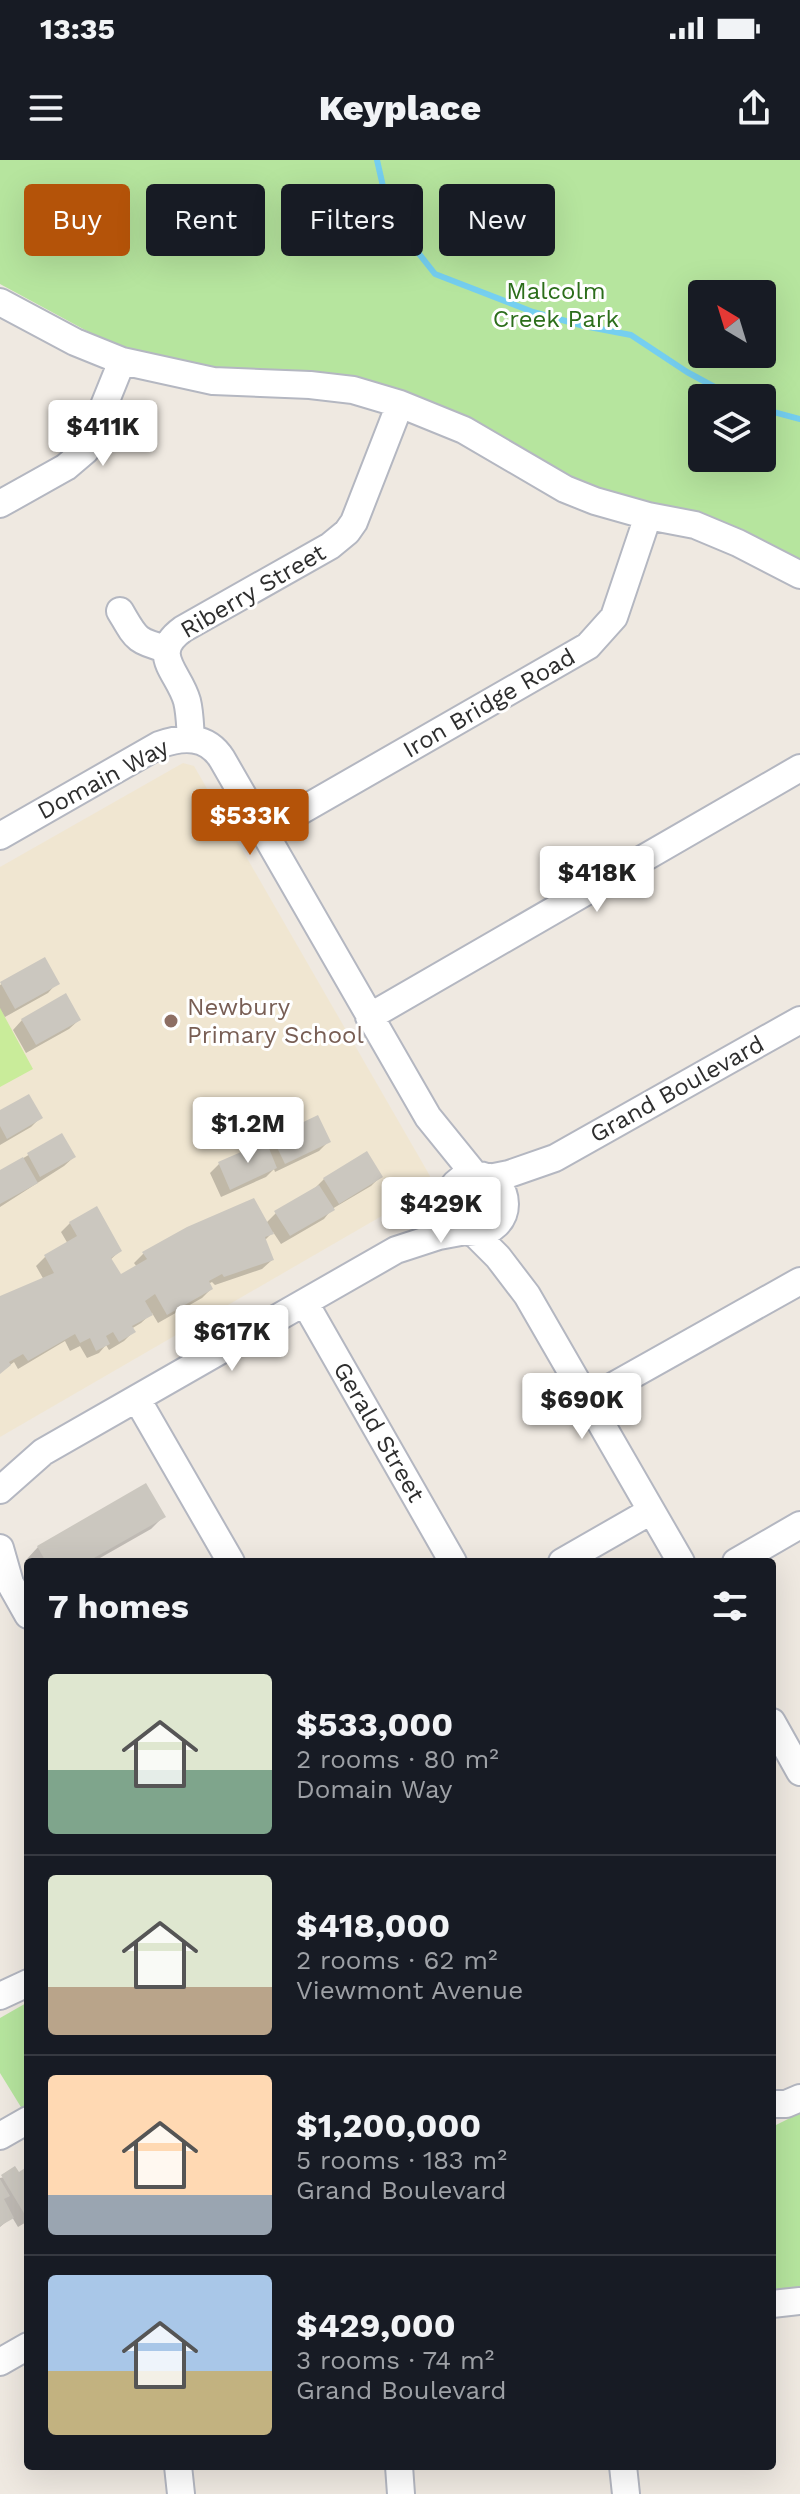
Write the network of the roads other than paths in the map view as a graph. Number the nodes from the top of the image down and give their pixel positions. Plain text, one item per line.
1 (0, 302) edge
2 (122, 361) junction
3 (400, 404) junction
4 (0, 504) edge
5 (648, 516) junction
6 (800, 575) edge
7 (120, 611) dead end
8 (167, 649) junction
9 (191, 739) junction
10 (800, 768) edge
11 (3, 827) edge
12 (264, 832) junction
13 (369, 1017) junction
14 (800, 1020) edge
15 (428, 1117) junction
16 (555, 1158) junction
17 (482, 1177) junction
18 (449, 1195) junction
19 (503, 1210) junction
20 (470, 1232) junction
21 (396, 1250) junction
22 (800, 1281) edge
23 (527, 1295) junction
24 (305, 1303) junction
25 (137, 1399) junction
26 (588, 1400) junction
27 (43, 1452) junction
28 (0, 1467) edge
29 (0, 1490) edge
30 (651, 1511) junction
31 (800, 1525) edge
32 (0, 1548) edge
33 (229, 1558) edge
34 (451, 1558) edge
35 (569, 1558) edge
36 (679, 1558) edge
37 (743, 1558) edge
38 (5, 1578) edge
39 (24, 1609) edge
40 (776, 1729) edge
41 (800, 1771) edge
42 (24, 1985) edge
43 (0, 1996) edge
44 (800, 2098) edge
45 (776, 2104) edge
46 (24, 2122) edge
47 (0, 2136) edge
48 (800, 2301) edge
49 (776, 2304) edge
50 (24, 2348) edge
51 (0, 2362) edge
52 (178, 2470) edge
53 (399, 2470) edge
54 (623, 2470) edge
55 (181, 2494) edge
56 (401, 2494) edge
57 (626, 2494) edge

1 - 2 street
2 - 3 street
2 - 4 street
3 - 5 street
3 - 8 street, Riberry Street
5 - 6 street
5 - 12 street, Iron Bridge Road
7 - 8 street, Riberry Street
8 - 9 street, Riberry Street
9 - 11 street, Domain Way
9 - 12 street, Domain Way
10 - 13 street
12 - 13 street, Domain Way
13 - 15 street, Domain Way
14 - 16 street, Grand Boulevard
15 - 17 street, Domain Way
15 - 18 street, Domain Way
16 - 17 street, Grand Boulevard
16 - 19 street, Grand Boulevard
17 - 18 street
17 - 19 street
18 - 20 street
18 - 21 street
19 - 20 street
19 - 23 street
20 - 21 street
20 - 23 street
21 - 24 street
22 - 26 street
23 - 26 street
24 - 25 street
24 - 34 street, Gerald Street
25 - 27 street
25 - 33 street
26 - 30 street
27 - 28 street
27 - 29 street
30 - 35 street
30 - 36 street
31 - 37 street
32 - 38 street
38 - 39 street
40 - 41 street
42 - 43 street
44 - 45 street
46 - 47 street
48 - 49 street
50 - 51 street
52 - 55 street
53 - 56 street
54 - 57 street

